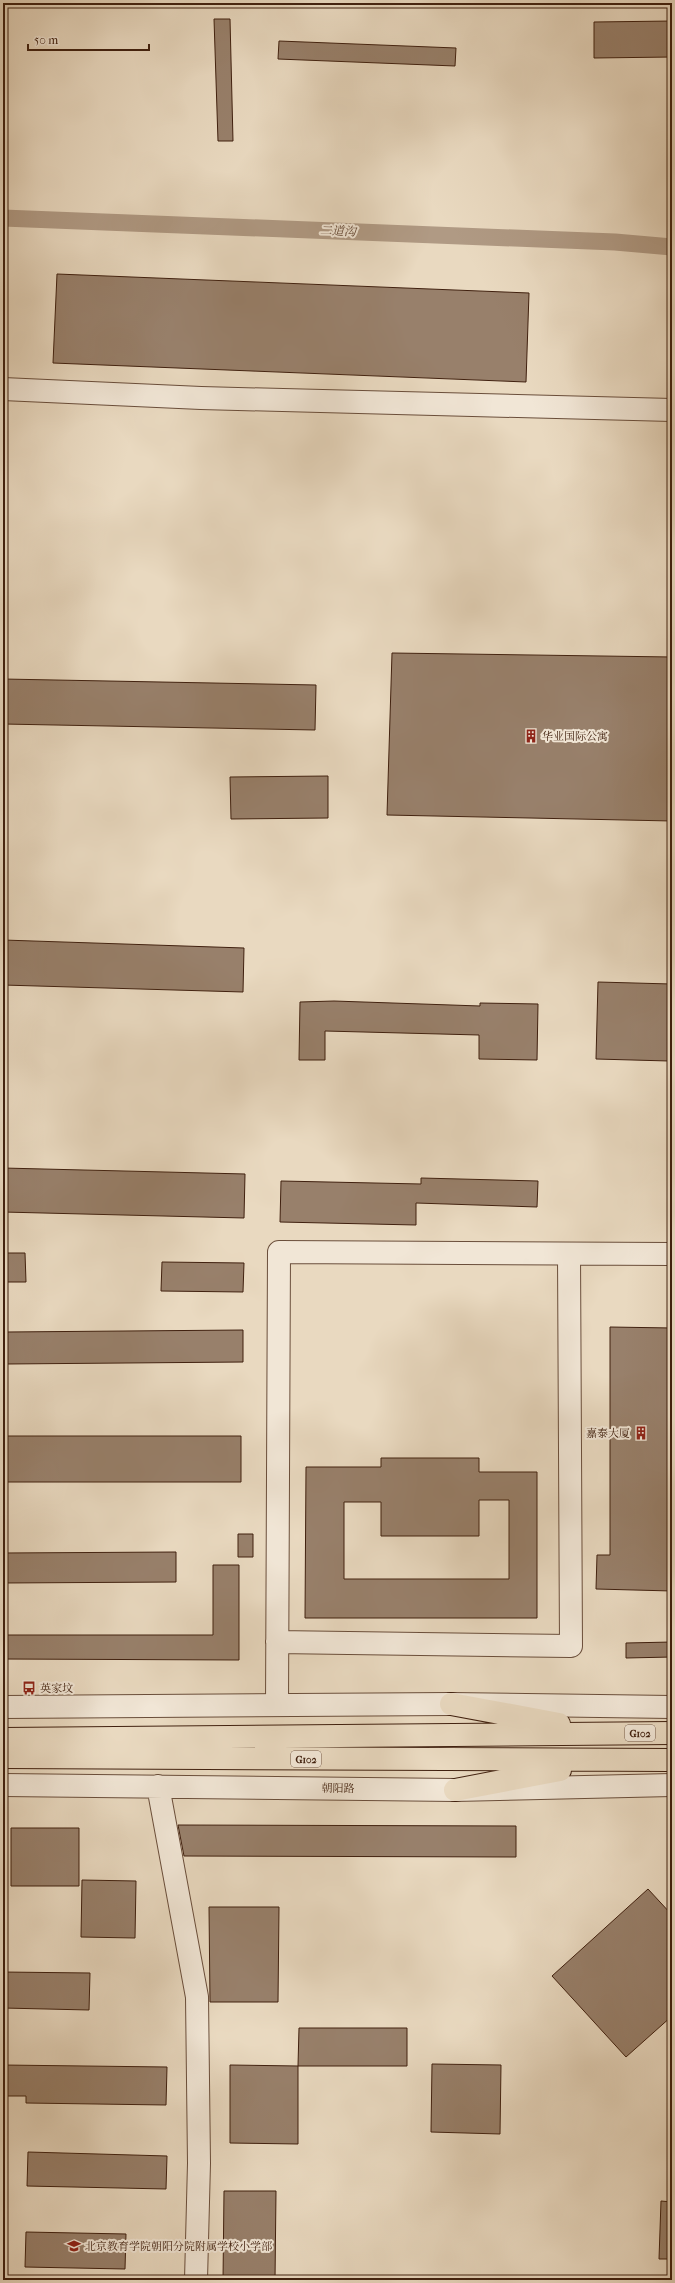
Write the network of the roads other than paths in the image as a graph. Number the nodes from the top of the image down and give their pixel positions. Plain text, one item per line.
1 (3, 389) edge
2 (672, 410) edge
3 (569, 1254) junction
4 (672, 1254) edge
5 (277, 1642) junction
6 (451, 1704) junction
7 (277, 1705) junction
8 (3, 1707) edge
9 (672, 1707) edge
10 (672, 1733) edge
11 (608, 1734) junction
12 (3, 1739) edge
13 (3, 1757) edge
14 (608, 1760) junction
15 (672, 1760) edge
16 (3, 1785) edge
17 (672, 1785) edge
18 (158, 1786) junction
19 (455, 1790) junction
20 (196, 2280) edge

1 - 2 street
3 - 4 street
3 - 5 street
3 - 5 street
5 - 7 street
6 - 7 street
6 - 9 street
6 - 11 highway
7 - 8 street
10 - 11 highway, G102
11 - 12 highway, G102
13 - 14 highway, G102
14 - 15 highway, G102
14 - 19 highway
16 - 18 street, 朝阳路
17 - 19 street, 朝阳路
18 - 19 street, 朝阳路
18 - 20 street

